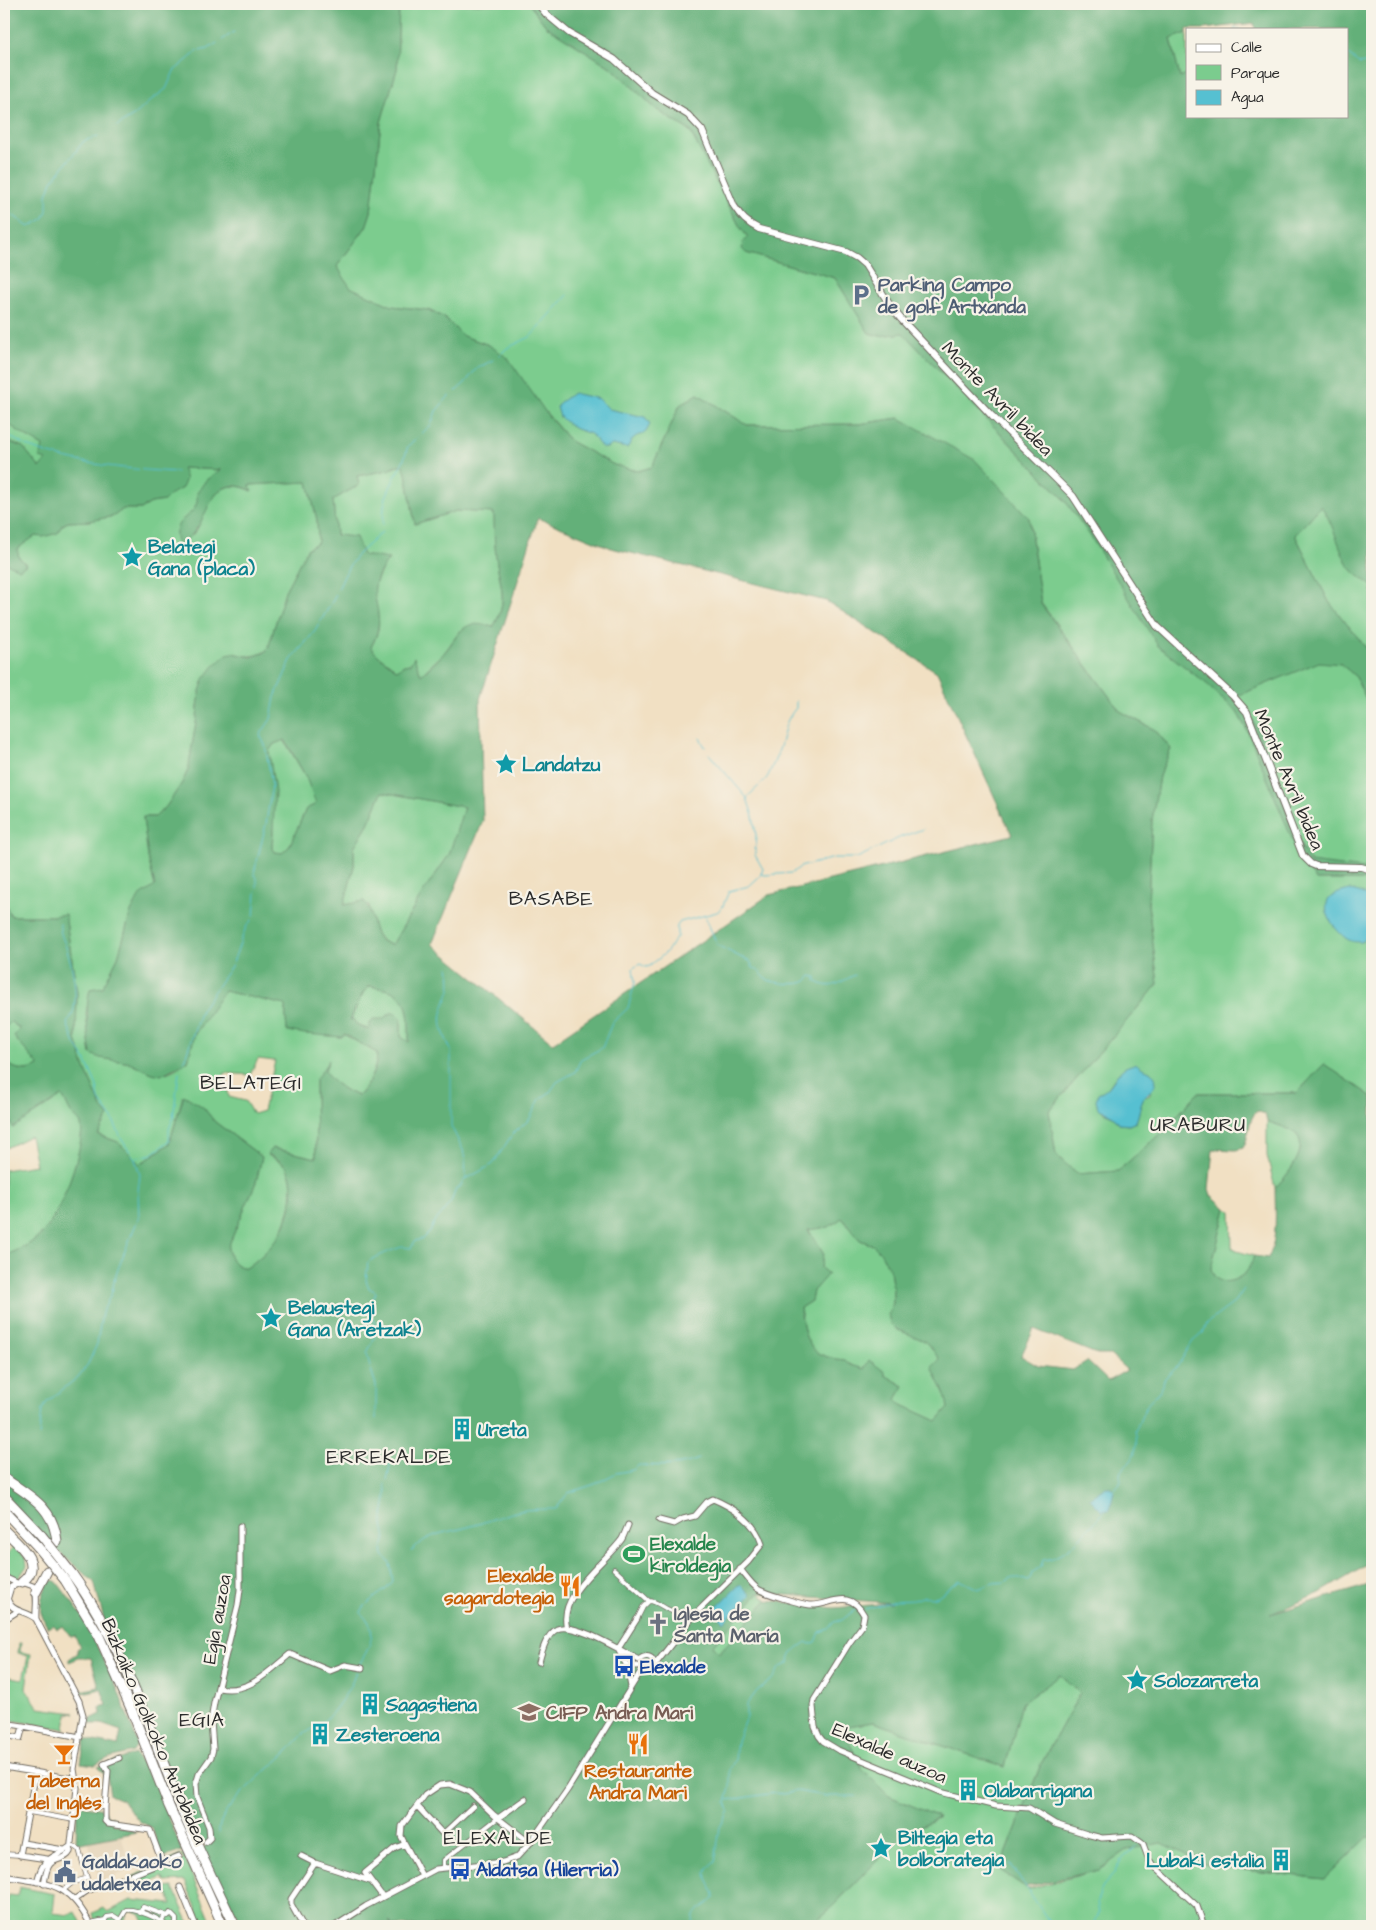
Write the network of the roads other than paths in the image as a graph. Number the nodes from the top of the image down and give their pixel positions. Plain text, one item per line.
1 (538, 4) edge
2 (1372, 870) edge
3 (4, 1478) edge
4 (4, 1496) edge
5 (4, 1511) edge
6 (659, 1520) dead end
7 (628, 1525) dead end
8 (240, 1526) dead end
9 (4, 1530) edge
10 (57, 1542) dead end
11 (614, 1569) dead end
12 (740, 1569) junction
13 (48, 1571) dead end
14 (68, 1577) junction
15 (20, 1583) junction
16 (10, 1589) junction
17 (36, 1592) junction
18 (7, 1596) junction
19 (648, 1601) junction
20 (35, 1604) junction
21 (4, 1610) edge
22 (20, 1611) junction
23 (695, 1614) junction
24 (36, 1619) junction
25 (4, 1620) edge
26 (637, 1620) joint
27 (567, 1628) junction
28 (618, 1649) junction
29 (539, 1662) dead end
30 (628, 1666) junction
31 (640, 1666) junction
32 (654, 1666) junction
33 (362, 1668) dead end
34 (631, 1687) junction
35 (219, 1688) junction
36 (4, 1723) edge
37 (23, 1726) junction
38 (4, 1735) edge
39 (80, 1737) junction
40 (119, 1758) dead end
41 (4, 1767) edge
42 (36, 1772) junction
43 (74, 1779) junction
44 (525, 1798) dead end
45 (75, 1804) junction
46 (417, 1806) junction
47 (473, 1806) dead end
48 (106, 1807) junction
49 (29, 1812) junction
50 (498, 1818) junction
51 (74, 1820) junction
52 (23, 1842) junction
53 (206, 1842) dead end
54 (530, 1843) junction
55 (405, 1844) junction
56 (73, 1846) junction
57 (64, 1851) junction
58 (4, 1854) edge
59 (20, 1855) junction
60 (179, 1856) tunnel mouth
61 (301, 1856) dead end
62 (46, 1859) junction
63 (162, 1862) junction
64 (315, 1863) junction
65 (462, 1865) junction
66 (444, 1867) junction
67 (366, 1873) junction
68 (462, 1873) dead end
69 (4, 1876) edge
70 (422, 1876) junction
71 (359, 1877) junction
72 (370, 1881) junction
73 (37, 1882) junction
74 (44, 1884) junction
75 (66, 1888) dead end
76 (180, 1888) dead end
77 (383, 1897) junction
78 (75, 1899) junction
79 (140, 1913) junction
80 (164, 1915) junction
81 (104, 1920) junction
82 (162, 1921) junction
83 (91, 1925) edge
84 (105, 1926) edge
85 (166, 1926) edge
86 (172, 1926) edge
87 (196, 1926) edge
88 (224, 1926) edge
89 (236, 1926) edge
90 (303, 1926) edge
91 (335, 1926) edge
92 (1204, 1926) edge

1 - 2 street, Monte Avril bidea
3 - 10 highway
4 - 14 highway, Bizkaiko Golkoko Autobidea, bridge
5 - 14 highway, Bizkaiko Golkoko Autobidea, bridge
6 - 12 street
7 - 27 street
8 - 35 street, Egia auzoa
9 - 15 highway
11 - 19 street
12 - 23 street
12 - 92 street, Elexalde auzoa
13 - 17 highway
14 - 88 highway, Bizkaiko Golkoko Autobidea
14 - 89 highway, Bizkaiko Golkoko Autobidea
15 - 16 street
15 - 16 street
15 - 17 street
16 - 18 street
17 - 20 street
18 - 21 street
18 - 22 street
19 - 23 street
19 - 26 street
20 - 22 street
20 - 24 street
22 - 24 street
22 - 25 street
23 - 32 street
24 - 39 street
26 - 28 street
27 - 28 street
27 - 29 street
28 - 30 street
28 - 31 street
30 - 31 street
30 - 34 street
31 - 32 street
31 - 32 street
31 - 34 street
33 - 35 street, Egia auzoa
34 - 54 street
35 - 53 street, Egia auzoa
36 - 37 street
37 - 38 street
37 - 39 street
39 - 43 street
40 - 48 street
41 - 42 street
42 - 43 street
42 - 49 street
43 - 45 street
44 - 50 street
45 - 48 street
45 - 51 street
46 - 47 street
46 - 50 street
46 - 55 street
48 - 63 street
49 - 51 street
49 - 52 street
50 - 54 street
50 - 66 street
51 - 56 street
52 - 57 street
52 - 59 street
54 - 65 street
55 - 67 street
55 - 70 street
56 - 57 street
56 - 74 street
56 - 75 street
57 - 62 street
58 - 59 street
59 - 62 street
60 - 63 street
61 - 64 street
62 - 73 street
63 - 78 street
64 - 71 street
64 - 90 street
65 - 66 street
65 - 68 street
66 - 70 street
67 - 71 street
67 - 72 street
69 - 73 street
70 - 77 street
71 - 72 street
72 - 77 street
73 - 74 street
74 - 78 street
76 - 87 street
77 - 91 street
78 - 83 street
79 - 80 street
79 - 81 street
79 - 82 street
80 - 82 street
80 - 86 street
81 - 83 street
81 - 84 street
82 - 85 street

